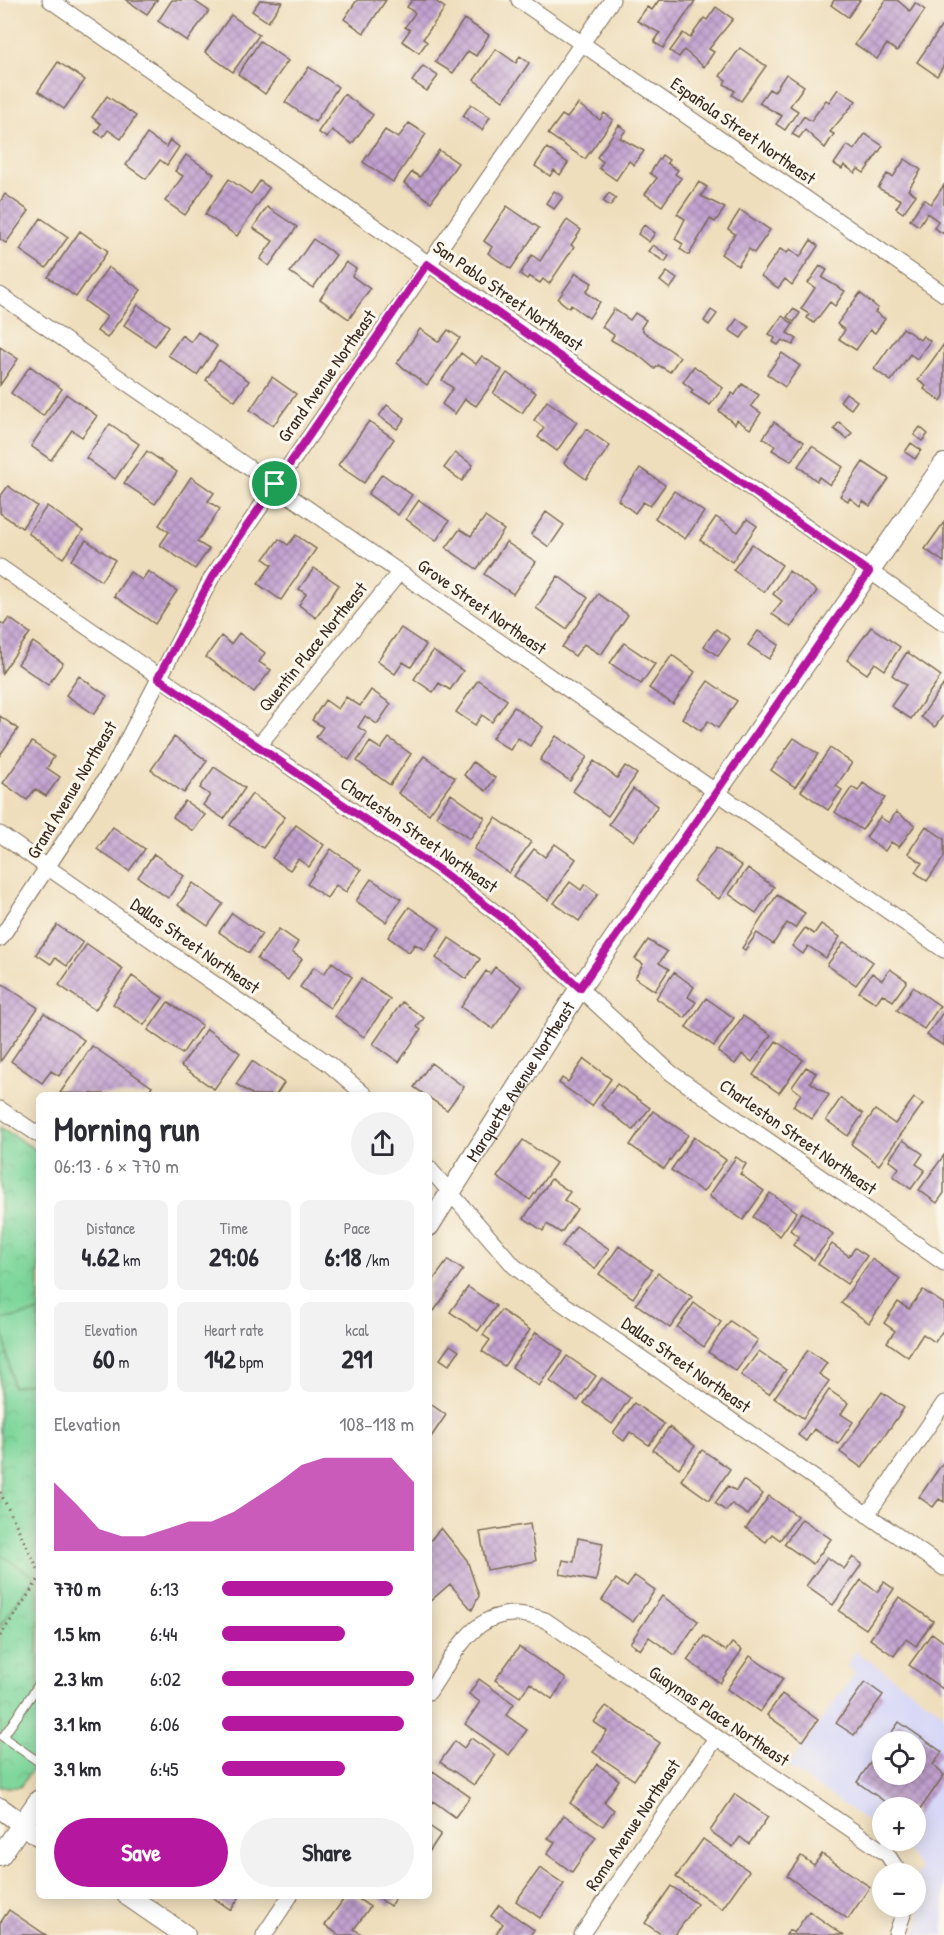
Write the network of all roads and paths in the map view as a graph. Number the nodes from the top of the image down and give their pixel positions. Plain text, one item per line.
1 (50, 0) edge
2 (519, 0) edge
3 (612, 0) edge
4 (582, 43) junction
5 (427, 264) junction
6 (944, 294) edge
7 (0, 295) edge
8 (944, 464) edge
9 (275, 484) junction
10 (0, 567) edge
11 (869, 572) junction
12 (399, 573) junction
13 (944, 623) edge
14 (158, 678) junction
15 (258, 746) junction
16 (715, 792) junction
17 (0, 834) edge
18 (48, 868) junction
19 (0, 939) edge
20 (944, 950) edge
21 (580, 988) junction
22 (362, 1092) edge
23 (0, 1109) edge
24 (36, 1133) edge
25 (432, 1171) edge
26 (450, 1192) junction
27 (432, 1221) edge
28 (944, 1263) edge
29 (944, 1403) edge
30 (0, 1492) edge
31 (867, 1515) junction
32 (36, 1565) edge
33 (944, 1568) edge
34 (36, 1583) edge
35 (0, 1636) edge
36 (36, 1688) edge
37 (432, 1688) edge
38 (716, 1738) junction
39 (36, 1760) edge
40 (36, 1804) edge
41 (0, 1808) edge
42 (22, 1824) junction
43 (36, 1834) edge
44 (0, 1856) edge
45 (893, 1863) edge
46 (132, 1899) edge
47 (288, 1899) edge
48 (902, 1917) edge
49 (185, 1935) edge
50 (264, 1935) edge
51 (582, 1935) edge
52 (896, 1935) edge

1 - 5 street, San Pablo Street Northeast
2 - 4 street, Española Street Northeast
3 - 4 street, Grand Avenue Northeast
4 - 5 street, Grand Avenue Northeast
4 - 6 street, Española Street Northeast
5 - 9 street, Grand Avenue Northeast
5 - 11 street, San Pablo Street Northeast
7 - 9 street, Grove Street Northeast
8 - 11 street, Marquette Avenue Northeast
9 - 12 street, Grove Street Northeast
9 - 14 street, Grand Avenue Northeast
10 - 14 street, Charleston Street Northeast
11 - 13 street, San Pablo Street Northeast
11 - 16 street, Marquette Avenue Northeast
12 - 15 street, Quentin Place Northeast
12 - 16 street, Grove Street Northeast
14 - 15 street, Charleston Street Northeast
14 - 18 street, Grand Avenue Northeast
15 - 21 street, Charleston Street Northeast
16 - 20 street, Grove Street Northeast
16 - 21 street, Marquette Avenue Northeast
17 - 18 street, Dallas Street Northeast
18 - 19 street, Grand Avenue Northeast
18 - 22 street, Dallas Street Northeast
21 - 26 street, Marquette Avenue Northeast
21 - 28 street, Charleston Street Northeast
23 - 24 street
25 - 26 street, Dallas Street Northeast
26 - 27 street, Marquette Avenue Northeast
26 - 31 street, Dallas Street Northeast
29 - 31 street
30 - 32 path
31 - 33 street, Dallas Street Northeast
34 - 35 path
36 - 39 lane
37 - 38 street, Guaymas Place Northeast
38 - 45 street, Guaymas Place Northeast
38 - 51 street, Roma Avenue Northeast
40 - 42 street
41 - 42 street
42 - 43 street
42 - 44 street
46 - 49 street
47 - 50 street
48 - 52 street

